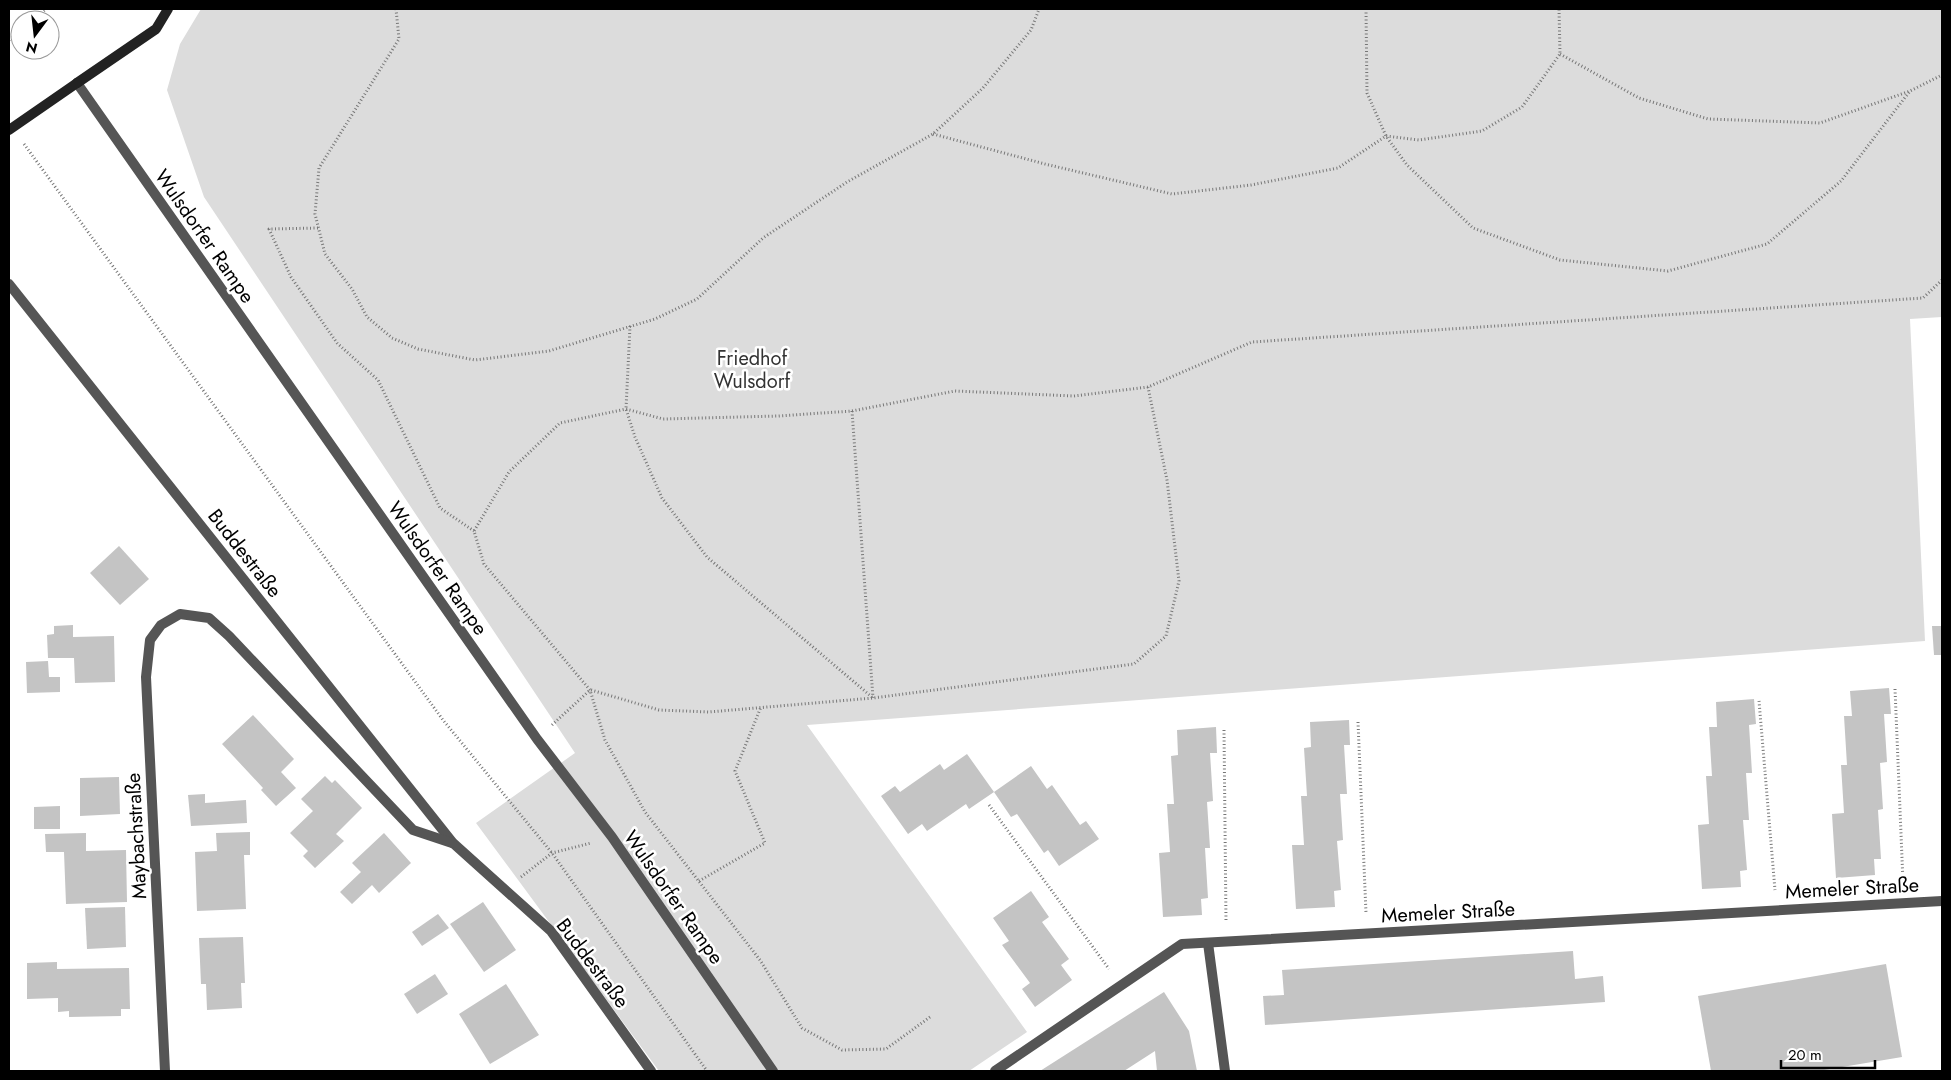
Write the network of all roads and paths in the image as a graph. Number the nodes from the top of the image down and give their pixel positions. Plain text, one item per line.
1 (168, 9) edge
2 (396, 9) edge
3 (1039, 9) edge
4 (1366, 9) edge
5 (1559, 9) edge
6 (1560, 54) junction
7 (1942, 75) edge
8 (76, 83) junction
9 (1910, 91) junction
10 (9, 130) edge
11 (933, 134) junction
12 (1386, 136) junction
13 (20, 140) dead end
14 (318, 228) junction
15 (1942, 280) edge
16 (9, 284) edge
17 (630, 326) junction
18 (1148, 387) junction
19 (626, 409) junction
20 (852, 410) junction
21 (474, 531) junction
22 (180, 614) joint
23 (1895, 689) dead end
24 (590, 690) junction
25 (873, 698) junction
26 (1759, 701) dead end
27 (761, 707) junction
28 (1358, 722) dead end
29 (548, 728) dead end
30 (1224, 730) dead end
31 (989, 805) dead end
32 (612, 838) junction
33 (453, 843) junction
34 (552, 853) junction
35 (698, 881) junction
36 (505, 889) junction
37 (1942, 901) edge
38 (1904, 903) junction
39 (1777, 910) junction
40 (1367, 934) junction
41 (1226, 942) junction
42 (1208, 943) junction
43 (1121, 986) junction
44 (930, 1017) dead end
45 (166, 1071) edge
46 (651, 1071) edge
47 (707, 1071) edge
48 (773, 1071) edge
49 (995, 1071) edge
50 (1225, 1071) edge

1 - 8 street
2 - 14 path
3 - 11 path
4 - 12 path
5 - 6 path
6 - 9 path
6 - 12 path
7 - 9 path
8 - 10 street, bridge
8 - 32 street, Wulsdorfer Rampe
9 - 12 path
11 - 12 path
11 - 17 path
13 - 34 path
14 - 17 path
14 - 21 path
15 - 18 path
16 - 33 street, Buddestraße
17 - 19 path
18 - 20 path
18 - 25 path
19 - 20 path
19 - 21 path
19 - 25 path
20 - 25 path
21 - 24 path
22 - 33 street, Buddestraße
22 - 45 street, Maybachstraße
23 - 38 path
24 - 27 path
24 - 29 path
24 - 35 path
25 - 27 path
26 - 39 path
27 - 35 path
28 - 40 path
30 - 41 path
31 - 43 path
32 - 34 path
32 - 48 street, Wulsdorfer Rampe
33 - 36 street, Buddestraße
34 - 36 path
34 - 47 path
35 - 44 path
36 - 46 street, Buddestraße
37 - 38 street, Memeler Straße
38 - 39 street, Memeler Straße
39 - 40 street, Memeler Straße
40 - 41 street, Memeler Straße
41 - 42 street, Memeler Straße
42 - 43 street, Memeler Straße
42 - 50 street
43 - 49 street, Memeler Straße

